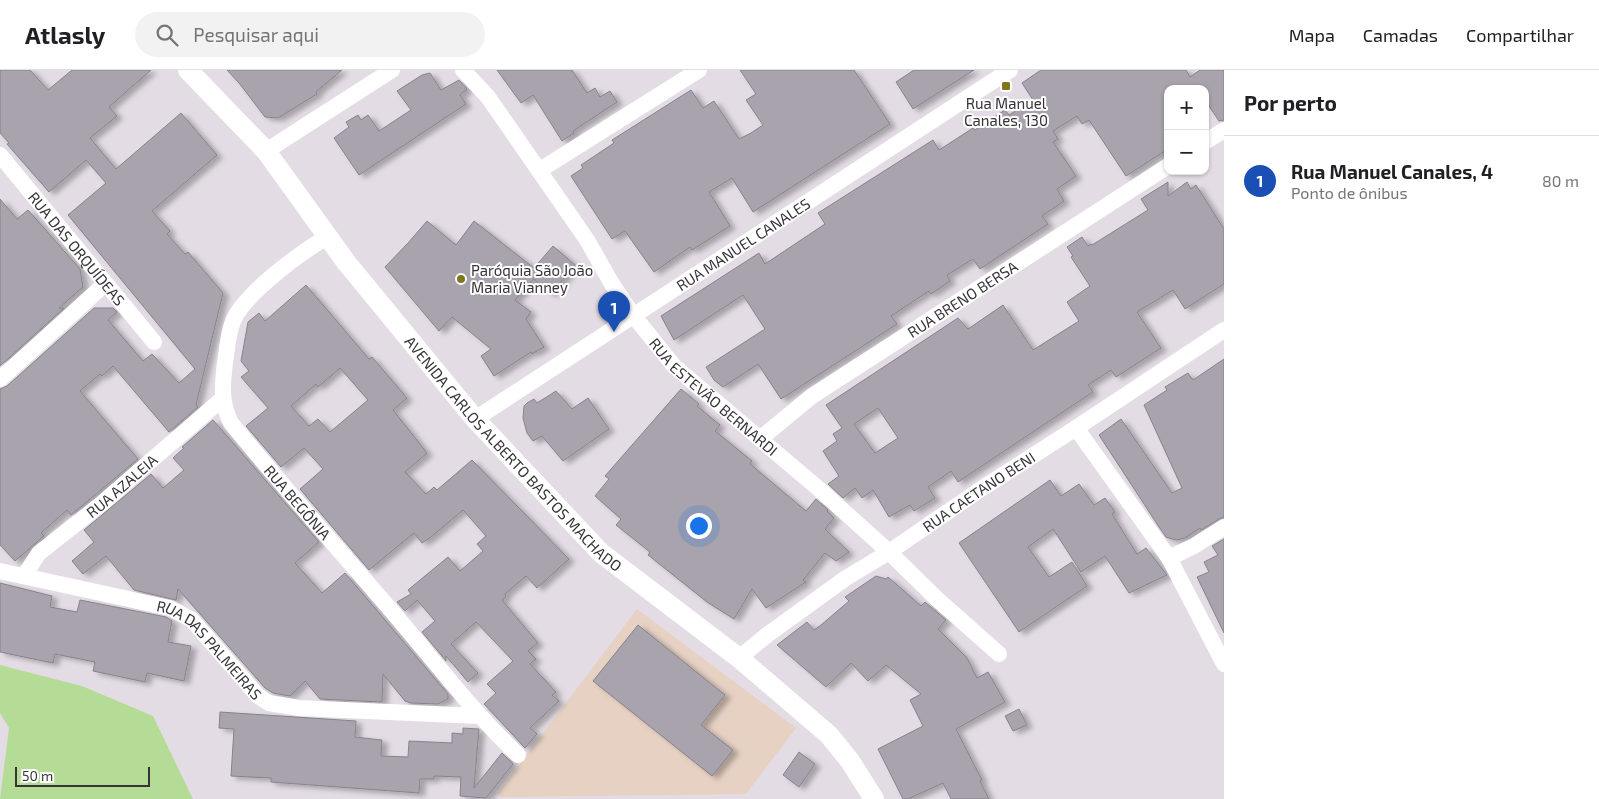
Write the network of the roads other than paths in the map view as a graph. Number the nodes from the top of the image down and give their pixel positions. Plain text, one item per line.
1 (188, 70) edge
2 (392, 70) edge
3 (463, 70) edge
4 (699, 70) edge
5 (1010, 70) edge
6 (1224, 130) edge
7 (1209, 139) edge
8 (266, 151) junction
9 (0, 156) edge
10 (1164, 169) edge
11 (540, 170) junction
12 (327, 237) junction
13 (105, 284) junction
14 (633, 315) junction
15 (1224, 330) edge
16 (154, 342) dead end
17 (0, 378) edge
18 (222, 399) junction
19 (475, 419) junction
20 (1076, 428) junction
21 (761, 438) junction
22 (1224, 527) edge
23 (889, 552) junction
24 (1169, 558) junction
25 (0, 571) edge
26 (24, 576) junction
27 (999, 654) dead end
28 (739, 658) junction
29 (1224, 664) edge
30 (479, 716) junction
31 (518, 755) dead end
32 (874, 799) edge

1 - 8 street, AVENIDA CARLOS ALBERTO BASTOS MACHADO
2 - 8 street
3 - 11 street, RUA ESTEVÃO BERNARDI
4 - 11 street
5 - 14 street, RUA MANUEL CANALES
6 - 7 street
8 - 12 street, AVENIDA CARLOS ALBERTO BASTOS MACHADO
9 - 13 street, RUA DAS ORQUÍDEAS
10 - 21 street, RUA BRENO BERSA
11 - 14 street, RUA ESTEVÃO BERNARDI
12 - 18 street, RUA BEGÔNIA
12 - 19 street, AVENIDA CARLOS ALBERTO BASTOS MACHADO
13 - 16 street, RUA DAS ORQUÍDEAS
13 - 17 street
14 - 19 street, RUA MANUEL CANALES
14 - 21 street, RUA ESTEVÃO BERNARDI
15 - 20 street, RUA CAETANO BENI
18 - 26 street, RUA AZALEIA
18 - 30 street, RUA BEGÔNIA
19 - 28 street, AVENIDA CARLOS ALBERTO BASTOS MACHADO
20 - 23 street, RUA CAETANO BENI
20 - 24 street
21 - 23 street, RUA ESTEVÃO BERNARDI
22 - 24 street
23 - 27 street, RUA ESTEVÃO BERNARDI
23 - 28 street, RUA CAETANO BENI
24 - 29 street
25 - 26 street, RUA DAS PALMEIRAS
26 - 30 street, RUA DAS PALMEIRAS
28 - 32 street, AVENIDA CARLOS ALBERTO BASTOS MACHADO
30 - 31 street, RUA BEGÔNIA

